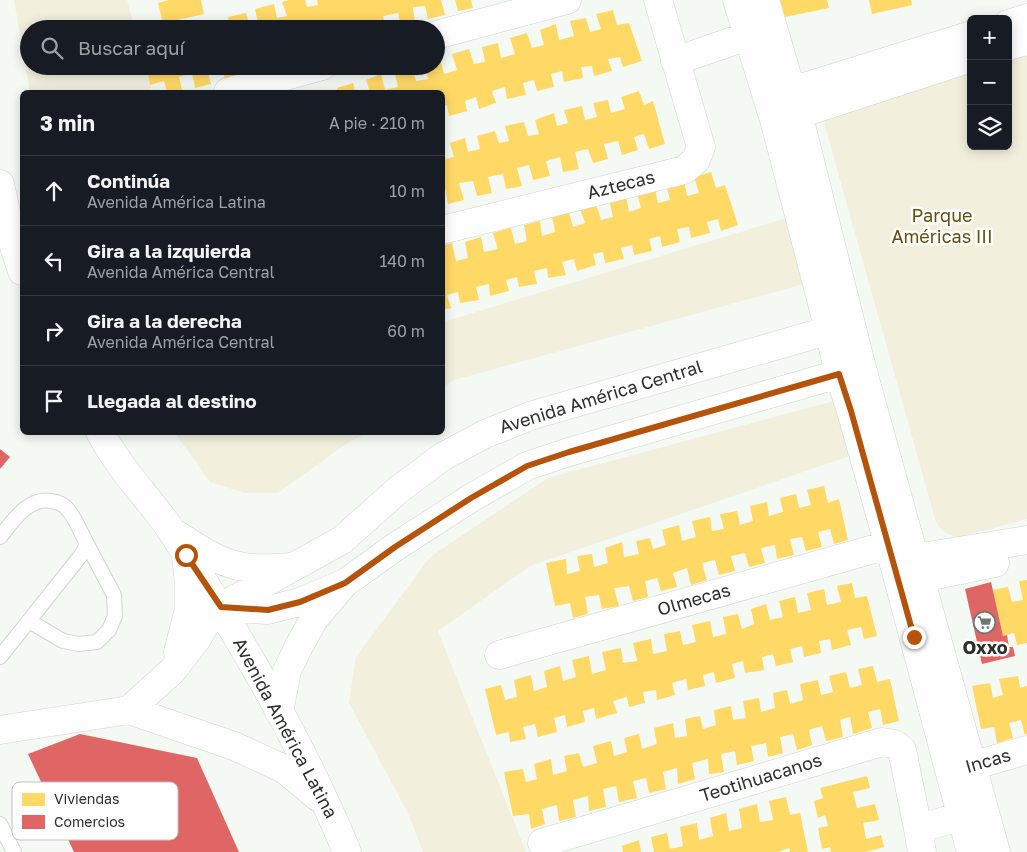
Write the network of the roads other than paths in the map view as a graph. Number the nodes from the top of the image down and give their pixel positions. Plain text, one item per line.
1 (567, 0) edge
2 (658, 0) edge
3 (738, 0) edge
4 (765, 0) edge
5 (1027, 18) edge
6 (1012, 23) edge
7 (445, 33) edge
8 (748, 36) junction
9 (967, 37) edge
10 (1027, 40) edge
11 (1012, 45) edge
12 (967, 59) edge
13 (675, 61) junction
14 (297, 75) edge
15 (264, 87) edge
16 (242, 90) edge
17 (783, 107) junction
18 (0, 184) edge
19 (445, 229) edge
20 (20, 265) edge
21 (840, 327) junction
22 (851, 371) junction
23 (102, 435) edge
24 (172, 532) junction
25 (0, 537) edge
26 (1027, 540) edge
27 (87, 544) junction
28 (186, 555) junction
29 (1027, 556) edge
30 (904, 566) junction
31 (292, 567) junction
32 (345, 583) junction
33 (221, 607) junction
34 (29, 621) junction
35 (500, 655) dead end
36 (0, 657) edge
37 (173, 670) junction
38 (129, 710) junction
39 (279, 712) junction
40 (0, 730) edge
41 (1027, 750) edge
42 (960, 769) junction
43 (327, 804) junction
44 (972, 813) junction
45 (0, 824) edge
46 (920, 840) edge
47 (542, 844) dead end
48 (14, 852) edge
49 (347, 852) edge
50 (971, 852) edge
51 (996, 852) edge

1 - 7 street
2 - 13 street, Aztecas
3 - 8 street
4 - 17 street
5 - 6 street
8 - 13 street
8 - 17 street
9 - 17 street
10 - 11 street
12 - 17 street
13 - 19 street, Aztecas
14 - 15 street
15 - 16 street
17 - 21 street
18 - 20 street
21 - 22 street
21 - 31 street, Avenida América Central
22 - 30 street
22 - 32 street
23 - 24 street, Avenida América Latina
24 - 28 street, Avenida América Latina
24 - 31 street, Avenida América Central
25 - 27 lane
26 - 30 street
27 - 34 lane
27 - 34 lane
28 - 33 street, Avenida América Latina
28 - 37 street
29 - 30 street
30 - 35 street, Olmecas
30 - 42 street
31 - 33 street, Avenida América Central
32 - 33 street
32 - 39 street
33 - 37 street, Avenida América Central
33 - 39 street, Avenida América Latina
34 - 36 lane
37 - 38 street, Avenida América Central
38 - 40 street
38 - 43 street
39 - 43 street, Avenida América Latina
41 - 42 street, Incas
42 - 44 street
43 - 49 street, Avenida América Latina
44 - 46 street, Teotihuacanos
44 - 50 street
44 - 51 street
45 - 48 lane
46 - 47 street, Teotihuacanos

